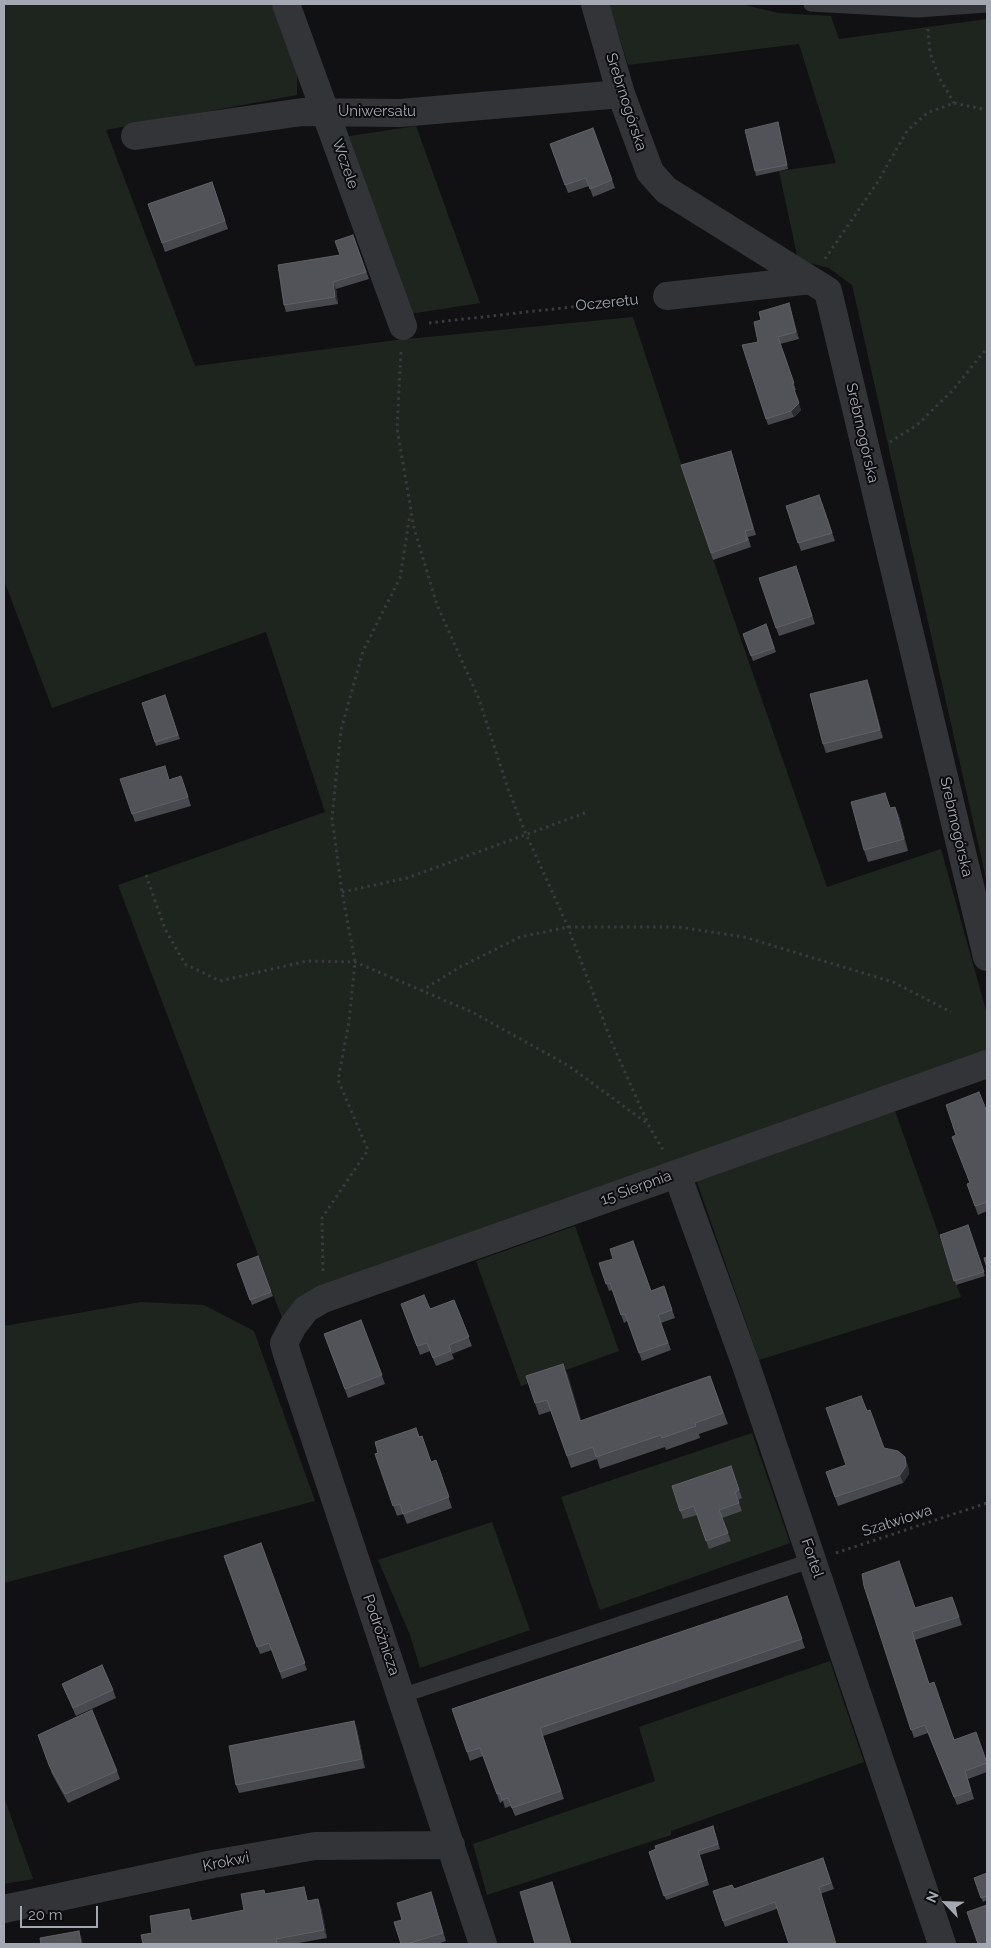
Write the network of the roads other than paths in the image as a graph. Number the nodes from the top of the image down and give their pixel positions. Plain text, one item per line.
1 (286, 4) edge
2 (595, 4) edge
3 (811, 4) edge
4 (987, 5) edge
5 (621, 94) junction
6 (326, 111) junction
7 (134, 136) dead end
8 (810, 280) junction
9 (667, 296) road end
10 (402, 326) road end
11 (987, 957) edge
12 (987, 1064) edge
13 (676, 1174) junction
14 (293, 1326) joint
15 (813, 1560) junction
16 (401, 1696) junction
17 (451, 1845) junction
18 (4, 1909) edge
19 (483, 1944) edge
20 (942, 1944) edge

1 - 6 street, Wczele
2 - 5 street, Srebrnogórska
3 - 4 lane
5 - 6 street, Uniwersału
5 - 8 street, Srebrnogórska
6 - 7 street, Uniwersału
6 - 10 street, Wczele
8 - 9 street
8 - 11 street, Srebrnogórska
12 - 13 street, 15 Sierpnia
13 - 14 street, 15 Sierpnia
13 - 15 street, Fortel
14 - 16 street, Podróżnicza
15 - 16 lane
15 - 20 street, Fortel
16 - 17 street, Podróżnicza
17 - 18 street, Krokwi
17 - 19 street, Podróżnicza

